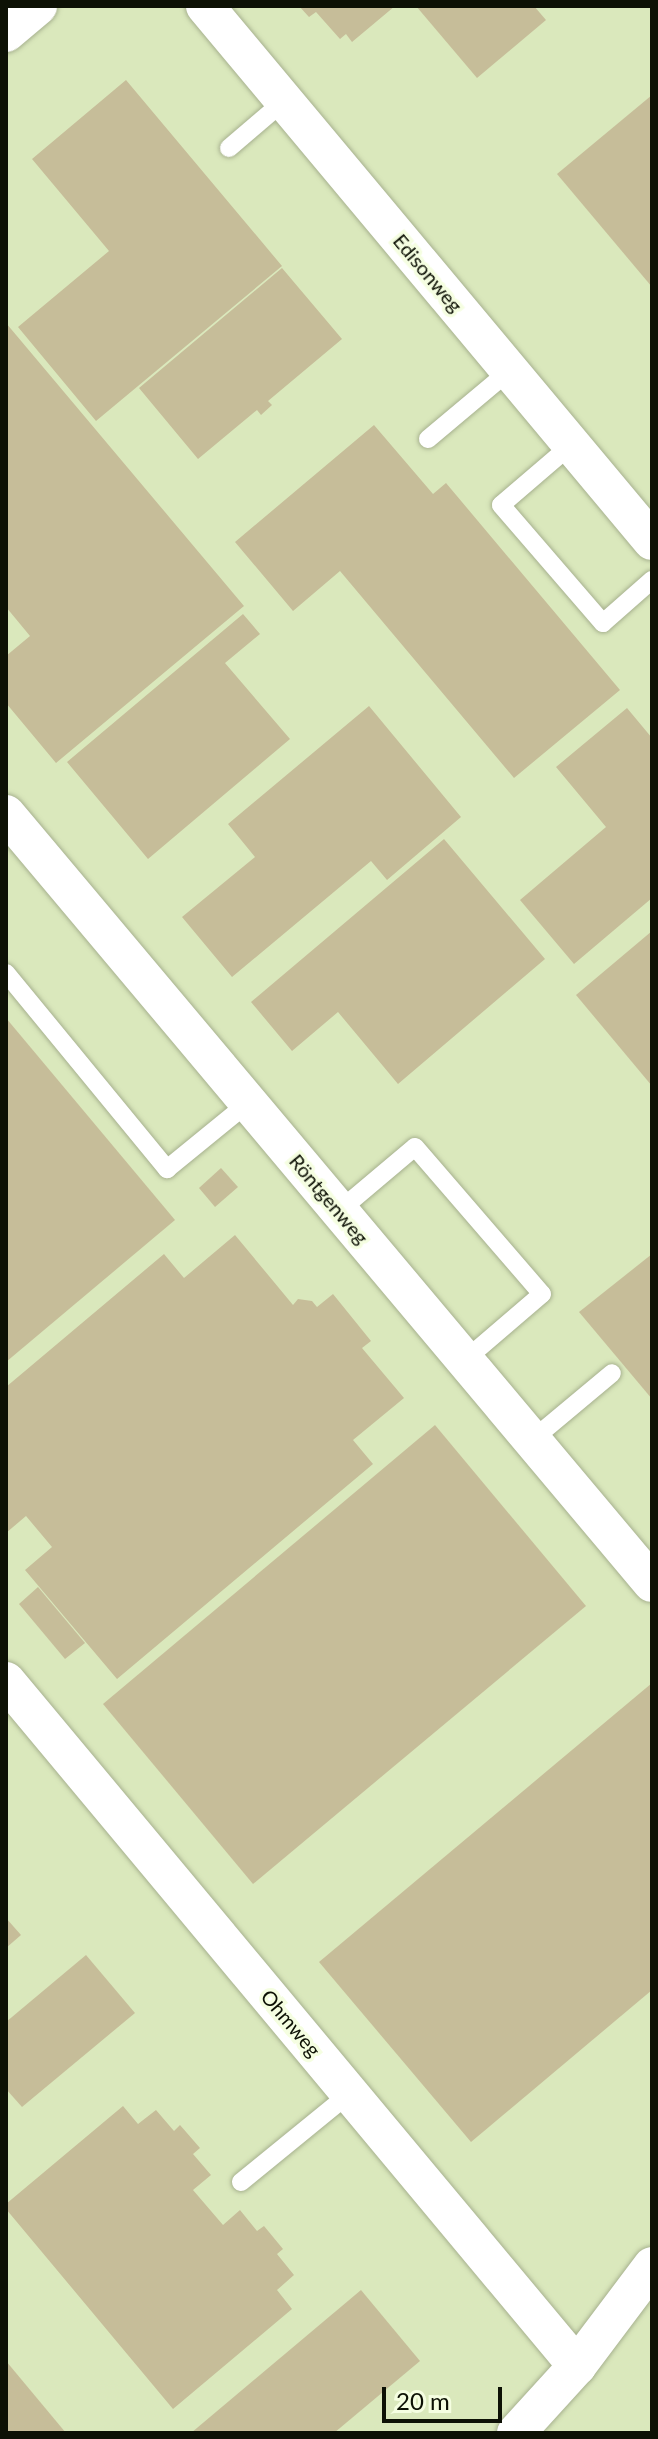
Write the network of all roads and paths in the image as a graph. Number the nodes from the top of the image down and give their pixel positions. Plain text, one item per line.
1 (38, 6) edge
2 (205, 6) edge
3 (6, 33) edge
4 (284, 101) junction
5 (229, 148) dead end
6 (509, 371) junction
7 (428, 439) dead end
8 (571, 445) junction
9 (647, 526) edge
10 (652, 580) edge
11 (6, 814) edge
12 (6, 973) edge
13 (248, 1103) junction
14 (339, 1211) junction
15 (465, 1360) junction
16 (612, 1373) dead end
17 (532, 1440) junction
18 (652, 1583) edge
19 (6, 1681) edge
20 (350, 2093) junction
21 (241, 2182) dead end
22 (652, 2266) edge
23 (577, 2366) junction
24 (516, 2433) edge

1 - 3 street
2 - 4 street, Edisonweg
4 - 5 lane
4 - 6 street, Edisonweg
6 - 7 lane
6 - 8 street, Edisonweg
8 - 9 street, Edisonweg
8 - 10 lane
11 - 13 street, Röntgenweg
12 - 13 lane
13 - 14 street, Röntgenweg
14 - 15 street, Röntgenweg
14 - 15 lane
15 - 17 street, Röntgenweg
16 - 17 lane
17 - 18 street, Röntgenweg
19 - 20 street, Ohmweg
20 - 21 lane
20 - 23 street, Ohmweg
22 - 23 street
23 - 24 street

